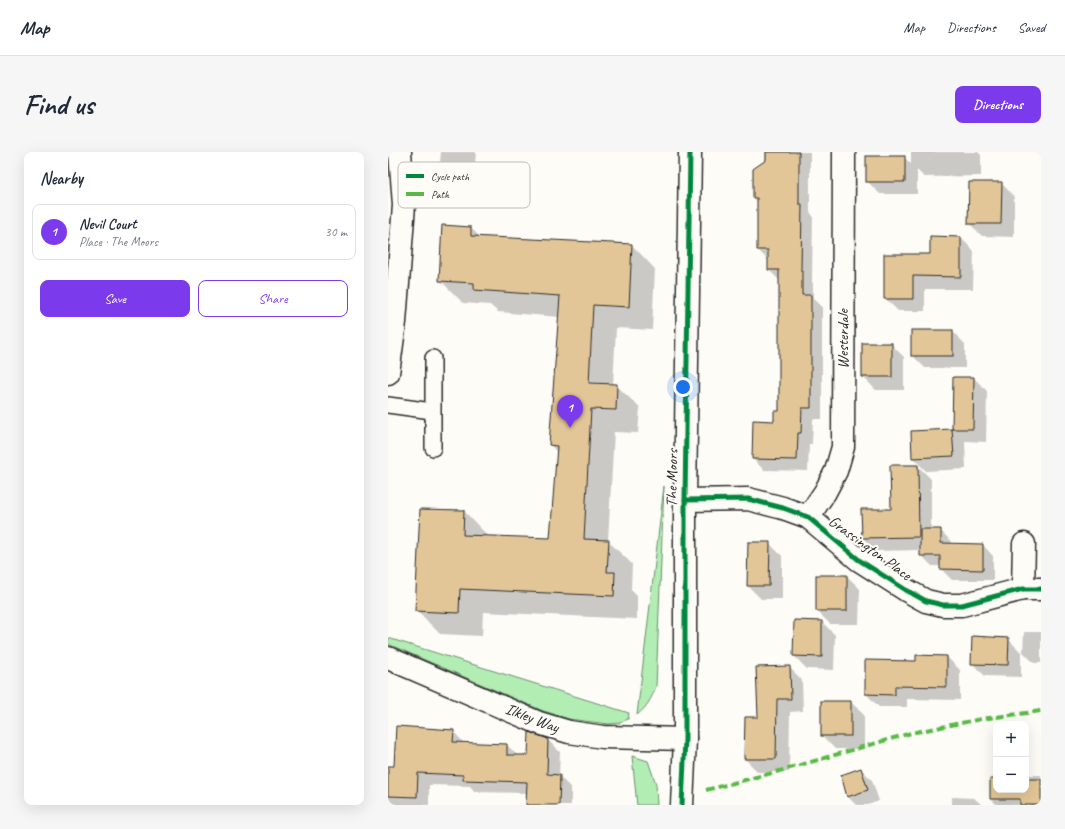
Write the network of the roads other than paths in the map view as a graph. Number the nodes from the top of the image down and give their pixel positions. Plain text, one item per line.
1 (400, 152) edge
2 (690, 152) edge
3 (844, 152) edge
4 (401, 162) edge
5 (403, 208) edge
6 (394, 263) edge
7 (433, 358) dead end
8 (388, 373) edge
9 (388, 405) edge
10 (432, 411) junction
11 (433, 448) dead end
12 (684, 500) junction
13 (808, 517) junction
14 (1024, 544) dead end
15 (1032, 589) edge
16 (388, 658) edge
17 (684, 739) junction
18 (682, 805) edge

1 - 4 street
2 - 12 street, The Moors
3 - 13 street, Westerdale
5 - 6 street
6 - 8 street
7 - 10 lane
9 - 10 lane
10 - 11 lane
12 - 13 street, Grassington Place
12 - 17 street, The Moors
13 - 15 street, Grassington Place
14 - 15 street, Grassington Place
16 - 17 street, Ilkley Way
17 - 18 street, The Moors

